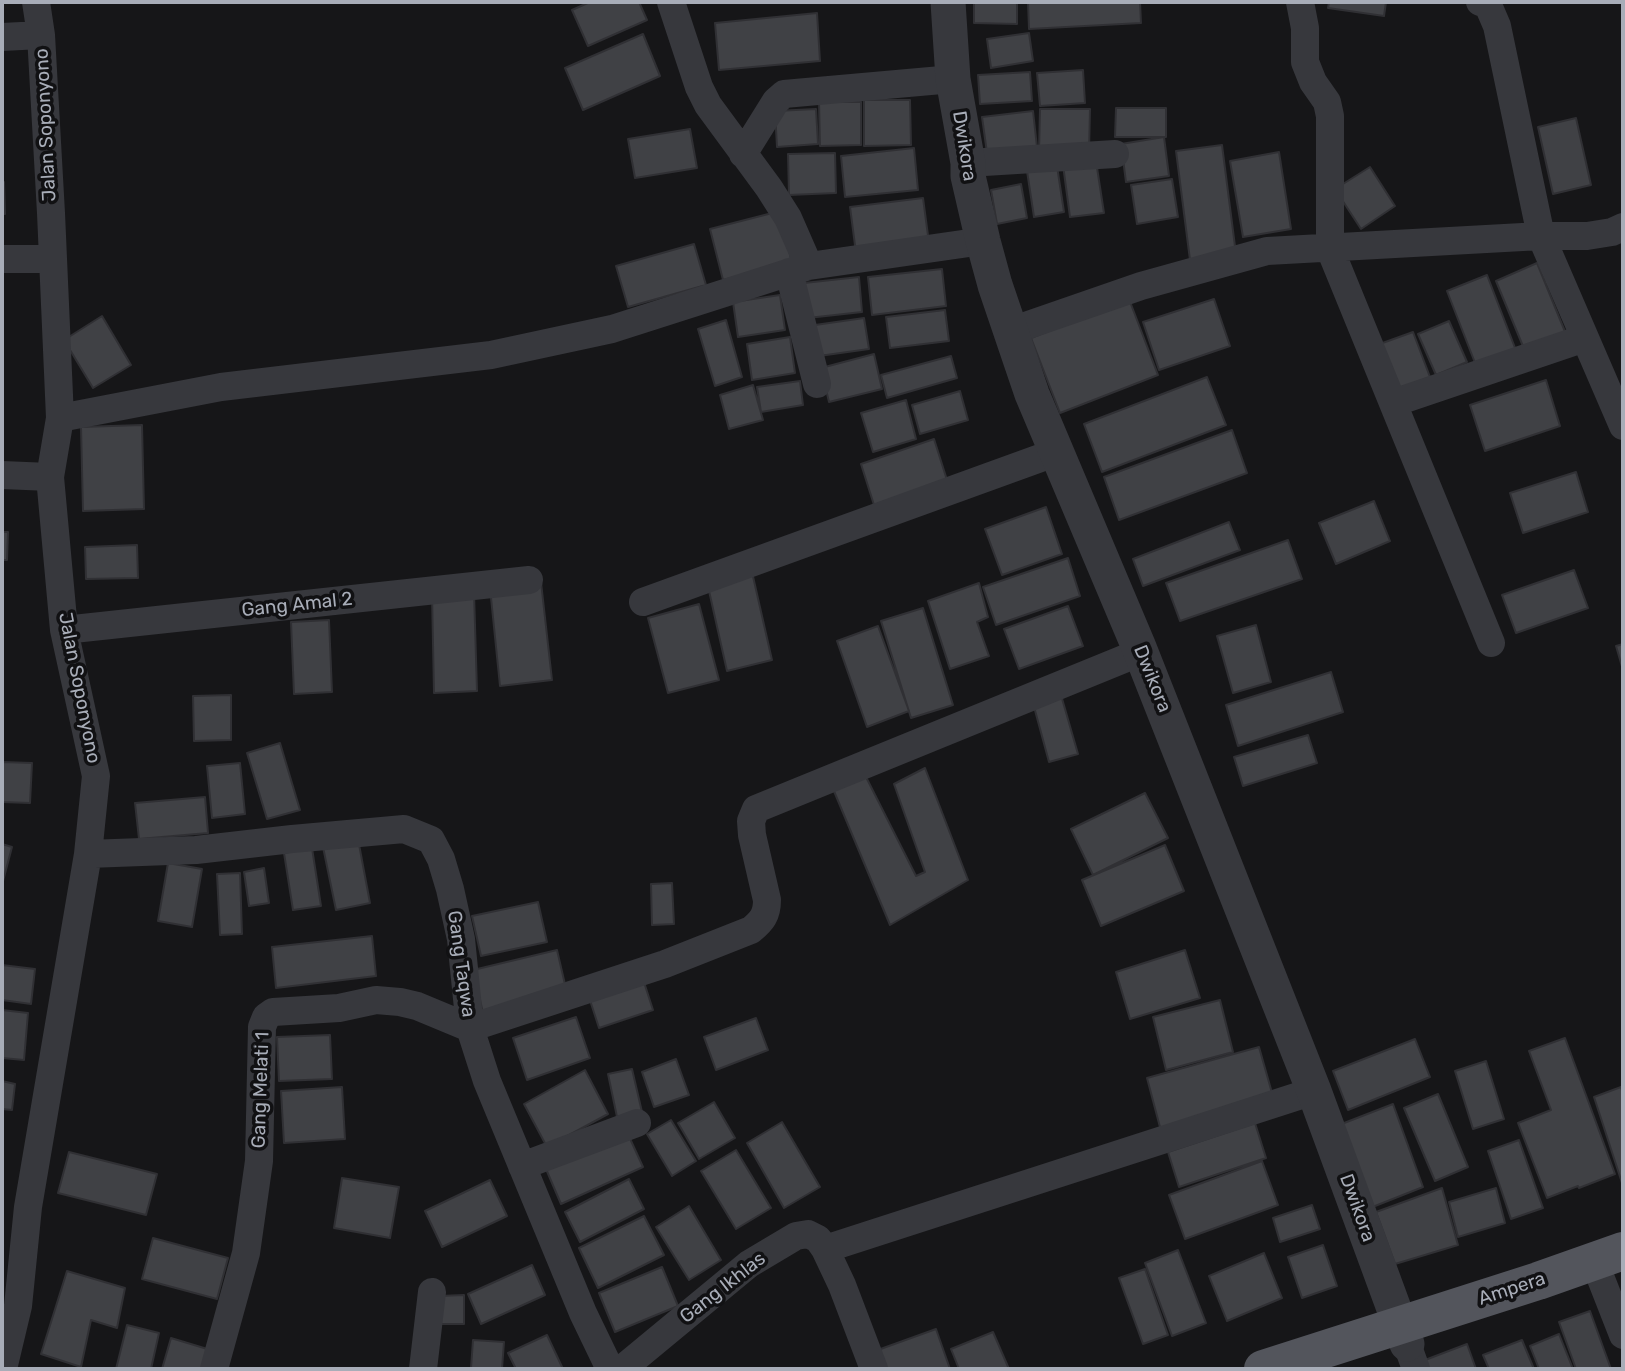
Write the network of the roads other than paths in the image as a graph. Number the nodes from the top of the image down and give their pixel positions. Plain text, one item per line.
1 (36, 2) edge
2 (671, 2) edge
3 (948, 2) edge
4 (1300, 2) edge
5 (1480, 2) edge
6 (41, 35) junction
7 (2, 37) edge
8 (953, 79) junction
9 (743, 153) junction
10 (1115, 155) dead end
11 (968, 163) junction
12 (1623, 227) edge
13 (1541, 236) junction
14 (983, 241) junction
15 (1330, 248) junction
16 (2, 259) edge
17 (53, 259) junction
18 (799, 269) junction
19 (1011, 331) junction
20 (1585, 338) junction
21 (817, 384) dead end
22 (1393, 403) junction
23 (60, 418) junction
24 (1623, 426) edge
25 (1057, 452) junction
26 (2, 475) edge
27 (50, 477) junction
28 (529, 580) dead end
29 (643, 602) dead end
30 (64, 630) junction
31 (1491, 643) dead end
32 (1141, 652) junction
33 (88, 854) junction
34 (470, 1028) junction
35 (1314, 1091) junction
36 (637, 1124) dead end
37 (522, 1166) junction
38 (825, 1249) junction
39 (1611, 1268) edge
40 (432, 1292) dead end
41 (1623, 1335) edge
42 (1408, 1346) edge
43 (3, 1369) edge
44 (214, 1369) edge
45 (423, 1369) edge
46 (610, 1369) edge
47 (622, 1369) edge
48 (874, 1369) edge
49 (1264, 1369) edge
50 (1325, 1369) edge

1 - 6 street, Jalan Soponyono
2 - 9 street
3 - 8 street, Dwikora
4 - 15 street
5 - 13 street
6 - 7 street
6 - 17 street, Jalan Soponyono
8 - 9 street
8 - 11 street, Dwikora
9 - 18 street
10 - 11 street
11 - 14 street, Dwikora
12 - 13 street
13 - 15 street
13 - 20 street
14 - 18 street
14 - 19 street, Dwikora
15 - 19 street
15 - 22 street
16 - 17 street
17 - 23 street, Jalan Soponyono
18 - 21 street
18 - 23 street
19 - 25 street, Dwikora
20 - 22 street
20 - 24 street
22 - 31 street
23 - 27 street, Jalan Soponyono
25 - 29 street
25 - 32 street, Dwikora
26 - 27 street
27 - 30 street, Jalan Soponyono
28 - 30 street, Gang Amal 2
30 - 33 street, Jalan Soponyono
32 - 34 street
32 - 35 street, Dwikora
33 - 34 street, Gang Taqwa
33 - 43 street, Jalan Soponyono
34 - 37 street, Gang Taqwa
34 - 44 street, Gang Melati 1
35 - 38 street
35 - 42 street, Dwikora
36 - 37 street
37 - 46 street, Gang Taqwa
38 - 47 street, Gang Ikhlas
38 - 48 street
39 - 41 street
39 - 42 main road, Ampera
40 - 45 street
42 - 49 main road
42 - 50 main road

